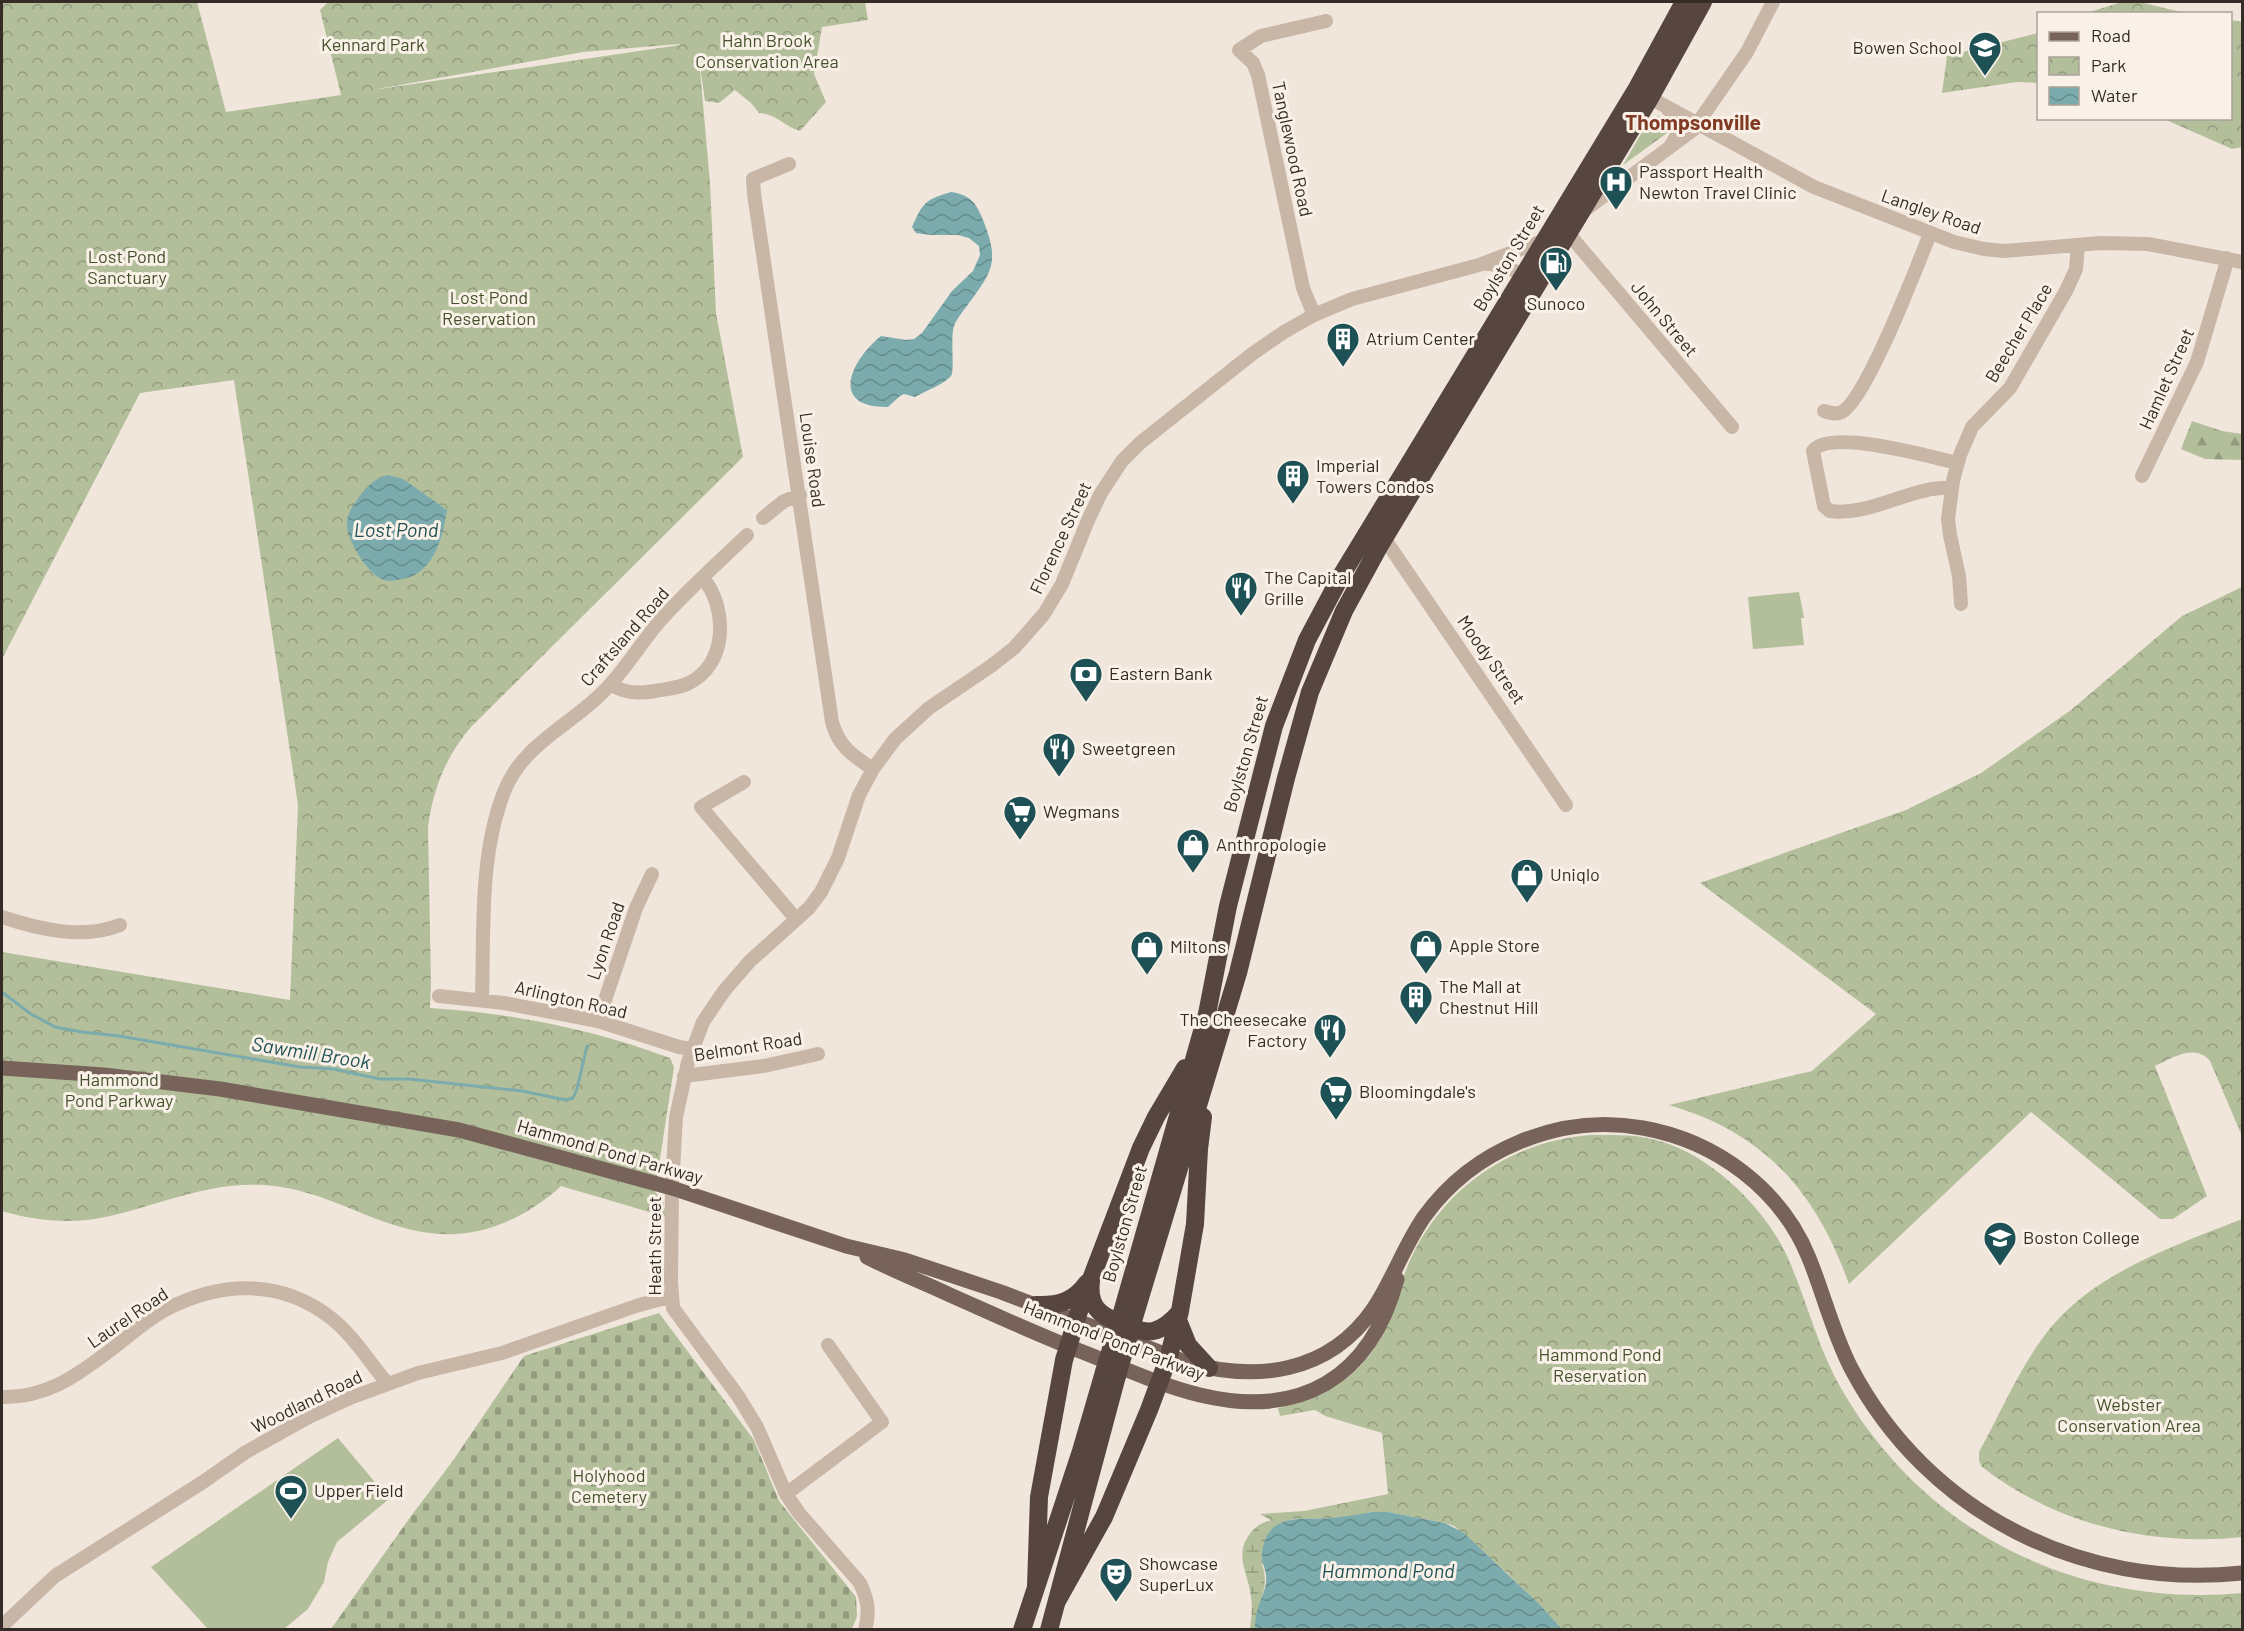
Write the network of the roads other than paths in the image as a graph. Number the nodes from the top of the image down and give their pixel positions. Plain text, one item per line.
1 (1684, 2) edge
2 (1703, 2) edge
3 (1773, 2) edge
4 (1326, 21) dead end
5 (1649, 97) junction
6 (1698, 123) junction
7 (1670, 147) junction
8 (789, 164) dead end
9 (1581, 213) junction
10 (1568, 233) junction
11 (1930, 234) junction
12 (1545, 240) junction
13 (2078, 245) junction
14 (2226, 258) junction
15 (2242, 262) edge
16 (1479, 265) junction
17 (1522, 276) junction
18 (1314, 315) junction
19 (1824, 411) dead end
20 (1732, 427) dead end
21 (1957, 463) junction
22 (2142, 476) dead end
23 (1952, 488) junction
24 (800, 495) junction
25 (763, 518) dead end
26 (747, 535) dead end
27 (1384, 538) junction
28 (703, 578) junction
29 (1961, 604) dead end
30 (611, 684) junction
31 (873, 769) junction
32 (744, 782) dead end
33 (1566, 805) dead end
34 (652, 874) dead end
35 (2, 917) edge
36 (798, 917) junction
37 (120, 925) dead end
38 (439, 996) dead end
39 (482, 1000) junction
40 (598, 1021) junction
41 (1207, 1046) junction
42 (692, 1049) junction
43 (818, 1054) dead end
44 (2, 1068) edge
45 (684, 1076) junction
46 (672, 1188) junction
47 (846, 1246) junction
48 (1406, 1248) junction
49 (1093, 1274) junction
50 (672, 1296) junction
51 (1036, 1305) junction
52 (1179, 1315) junction
53 (1076, 1321) junction
54 (828, 1346) dead end
55 (1068, 1346) junction
56 (1169, 1356) junction
57 (1209, 1368) junction
58 (1111, 1374) junction
59 (1160, 1382) junction
60 (388, 1384) junction
61 (2, 1397) edge
62 (786, 1494) junction
63 (2242, 1573) edge
64 (1036, 1586) junction
65 (1057, 1601) junction
66 (2, 1626) edge
67 (865, 1629) edge
68 (1022, 1629) edge
69 (1049, 1629) edge

1 - 5 highway, Boylston Street
2 - 5 highway, Boylston Street
3 - 6 street
4 - 18 street, Tanglewood Road
5 - 6 street, Langley Road
5 - 7 street
5 - 9 highway, Boylston Street
5 - 12 highway, Boylston Street
6 - 7 street
6 - 11 street, Langley Road
7 - 9 street
8 - 24 street, Louise Road
9 - 10 highway, Boylston Street
10 - 20 street, John Street
10 - 27 highway, Boylston Street
11 - 13 street, Langley Road
11 - 19 street
12 - 16 street, Florence Street
12 - 17 highway, Boylston Street
13 - 14 street, Langley Road
13 - 21 street, Beecher Place
14 - 15 street, Langley Road
14 - 22 street, Hamlet Street
16 - 17 street, Florence Street
16 - 18 street, Florence Street
17 - 41 highway, Boylston Street
18 - 31 street, Florence Street
21 - 23 street, Beecher Place
21 - 23 street
23 - 29 street, Beecher Place
24 - 25 street
24 - 31 street, Louise Road
26 - 28 street, Craftsland Road
27 - 33 street, Moody Street
27 - 41 highway, Boylston Street
28 - 30 street, Craftsland Road
28 - 30 street
30 - 39 street, Craftsland Road
31 - 36 street, Florence Street
32 - 36 street
34 - 40 street, Lyon Road
35 - 37 street
36 - 42 street, Heath Street
38 - 39 street, Arlington Road
39 - 40 street, Arlington Road
40 - 42 street, Arlington Road
41 - 49 highway
41 - 52 highway
41 - 58 highway, Boylston Street, bridge
42 - 45 street, Heath Street
43 - 45 street, Belmont Road
44 - 46 main road, Hammond Pond Parkway
45 - 46 street, Heath Street
46 - 47 main road, Hammond Pond Parkway
46 - 50 street, Heath Street
47 - 51 main road, Hammond Pond Parkway
47 - 55 main road, Hammond Pond Parkway
48 - 57 main road, Hammond Pond Parkway
48 - 59 main road, Hammond Pond Parkway
48 - 63 main road, Hammond Pond Parkway
49 - 51 highway
49 - 52 highway
49 - 53 highway
50 - 60 street, Woodland Road
50 - 62 street, Heath Street
51 - 53 main road, Hammond Pond Parkway
52 - 56 highway
52 - 57 highway
53 - 55 highway
53 - 56 main road, Hammond Pond Parkway
54 - 62 street
55 - 59 main road, Hammond Pond Parkway
55 - 64 highway
56 - 57 main road, Hammond Pond Parkway
56 - 59 highway
58 - 64 highway, Boylston Street
58 - 65 highway, Boylston Street
59 - 65 highway
60 - 61 street, Laurel Road
60 - 66 street, Woodland Road
62 - 67 street, Heath Street
64 - 68 highway, Boylston Street
65 - 69 highway, Boylston Street

